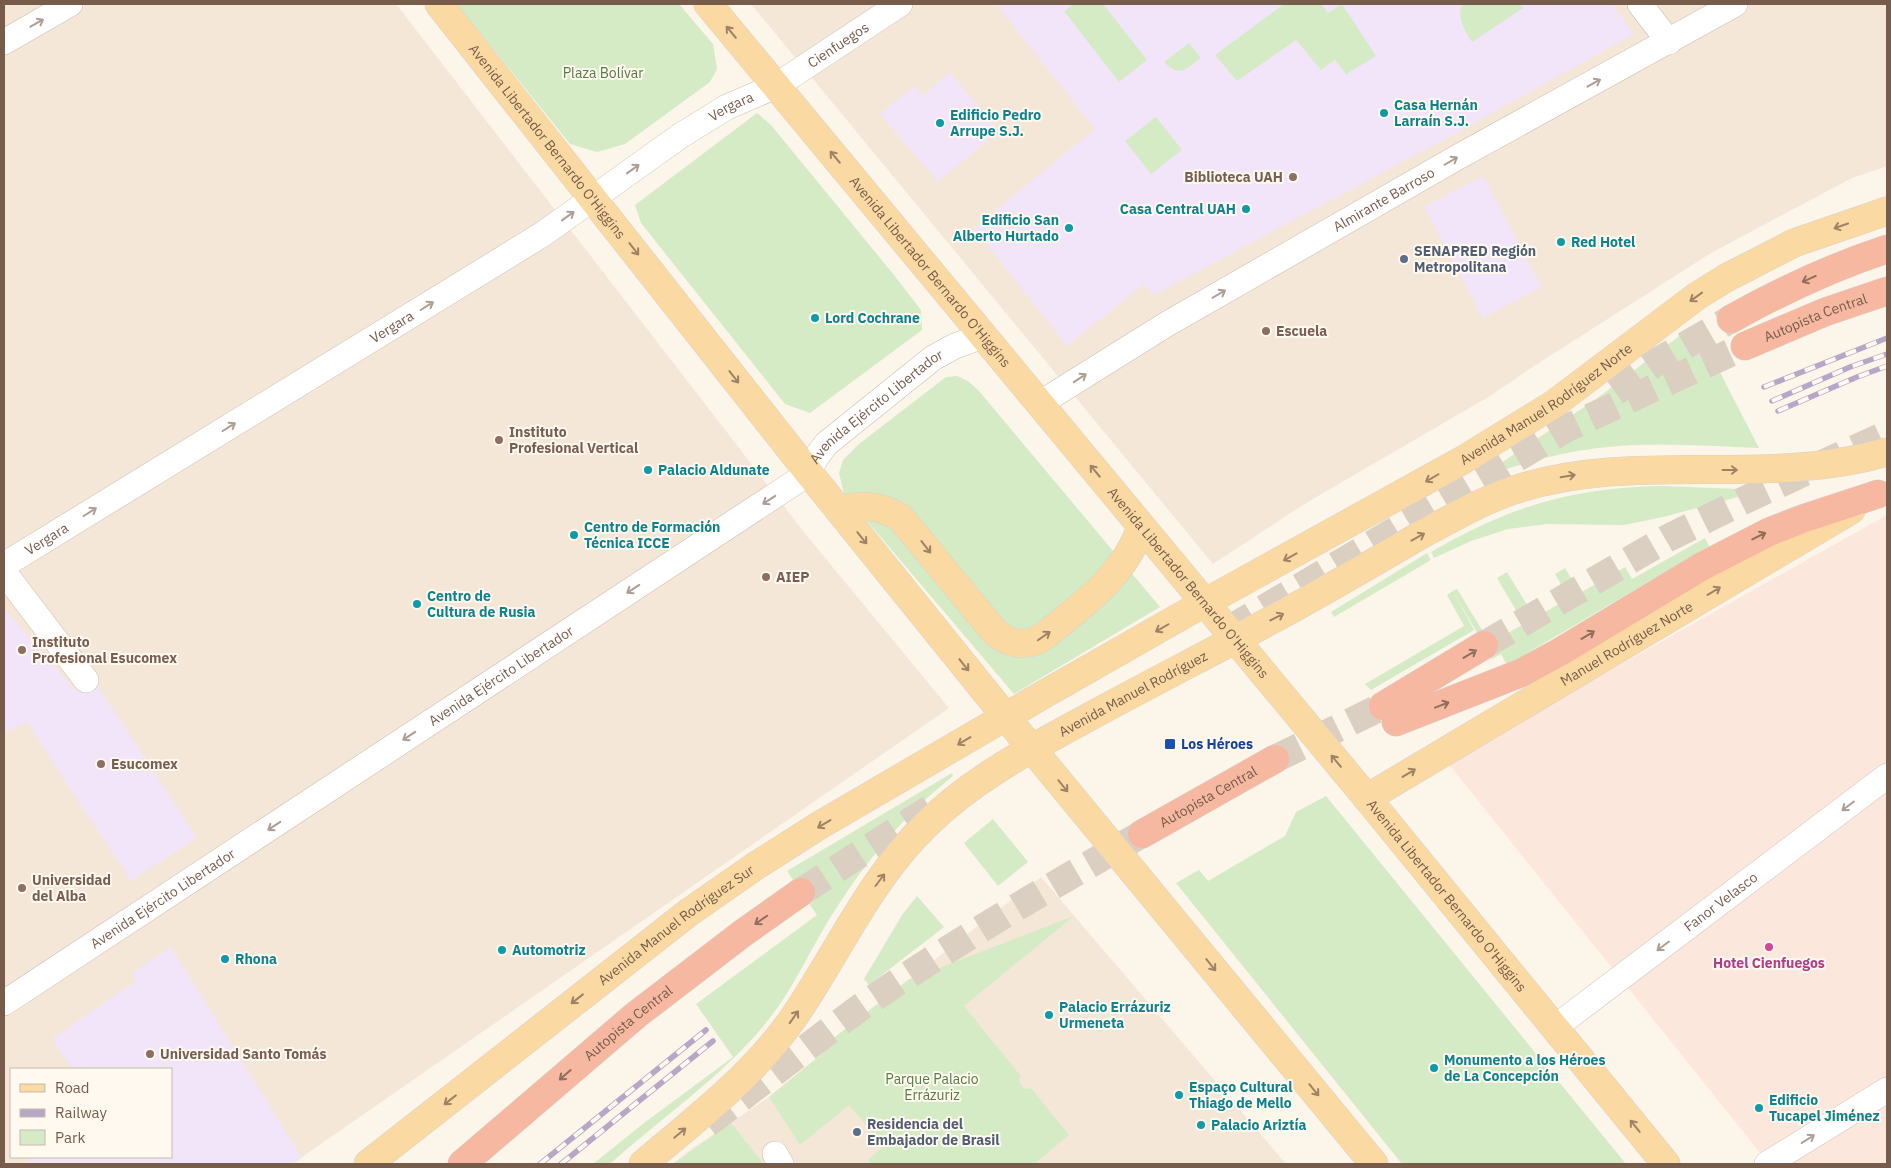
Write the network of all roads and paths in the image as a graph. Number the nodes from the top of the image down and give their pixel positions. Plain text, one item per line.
1 (70, 4) edge
2 (439, 4) edge
3 (708, 4) edge
4 (900, 4) edge
5 (1640, 4) edge
6 (1735, 4) edge
7 (4, 42) edge
8 (1669, 42) junction
9 (776, 86) junction
10 (593, 197) junction
11 (1887, 211) edge
12 (1887, 249) edge
13 (1887, 291) edge
14 (1731, 319) tunnel mouth
15 (983, 336) junction
16 (1745, 346) tunnel mouth
17 (1039, 404) junction
18 (1887, 452) edge
19 (809, 473) junction
20 (1883, 492) edge
21 (839, 510) junction
22 (1141, 527) junction
23 (4, 565) edge
24 (4, 572) edge
25 (1204, 603) junction
26 (1233, 639) junction
27 (1484, 645) tunnel mouth
28 (86, 680) dead end
29 (1006, 716) junction
30 (1032, 748) junction
31 (1275, 759) tunnel mouth
32 (1887, 776) edge
33 (1367, 798) junction
34 (1142, 834) tunnel mouth
35 (801, 892) tunnel mouth
36 (4, 1003) edge
37 (1554, 1028) junction
38 (1887, 1090) edge
39 (368, 1164) edge
40 (462, 1164) edge
41 (643, 1164) edge
42 (1374, 1164) edge
43 (1666, 1164) edge
44 (1767, 1164) edge

7 -> 1 street
2 - 10 main road, Avenida Libertador Bernardo O'Higgins
9 -> 3 main road, Avenida Libertador Bernardo O'Higgins
4 - 9 street, Cienfuegos
5 - 8 street
6 - 8 street, Almirante Barroso
17 -> 8 street, Almirante Barroso
10 -> 9 street, Vergara
15 -> 9 main road, Avenida Libertador Bernardo O'Higgins
10 -> 19 main road, Avenida Libertador Bernardo O'Higgins
23 -> 10 street, Vergara
11 -> 25 main road, Avenida Manuel Rodríguez Norte
12 -> 14 highway
13 - 16 highway, Autopista Central
15 - 17 main road, Avenida Libertador Bernardo O'Higgins
15 - 19 street, Avenida Ejército Libertador
22 -> 17 main road, Avenida Libertador Bernardo O'Higgins
26 -> 18 main road
19 - 21 main road, Avenida Libertador Bernardo O'Higgins
19 -> 36 street, Avenida Ejército Libertador
20 - 27 highway
33 -> 20 main road, Manuel Rodríguez Norte
21 -> 22 main road
21 -> 29 main road, Avenida Libertador Bernardo O'Higgins
22 - 25 main road, Avenida Libertador Bernardo O'Higgins
24 - 28 street
25 - 26 main road, Avenida Libertador Bernardo O'Higgins
25 -> 29 main road
26 - 30 main road, Avenida Manuel Rodríguez
33 -> 26 main road, Avenida Libertador Bernardo O'Higgins
29 - 30 main road, Avenida Libertador Bernardo O'Higgins
29 -> 39 main road, Avenida Manuel Rodríguez Sur
41 -> 30 main road
30 -> 42 main road, Avenida Libertador Bernardo O'Higgins
31 - 34 highway, Autopista Central
32 -> 37 street, Fanor Velasco
33 - 37 main road, Avenida Libertador Bernardo O'Higgins
35 -> 40 highway, Autopista Central
43 -> 37 main road, Avenida Libertador Bernardo O'Higgins
44 -> 38 street

